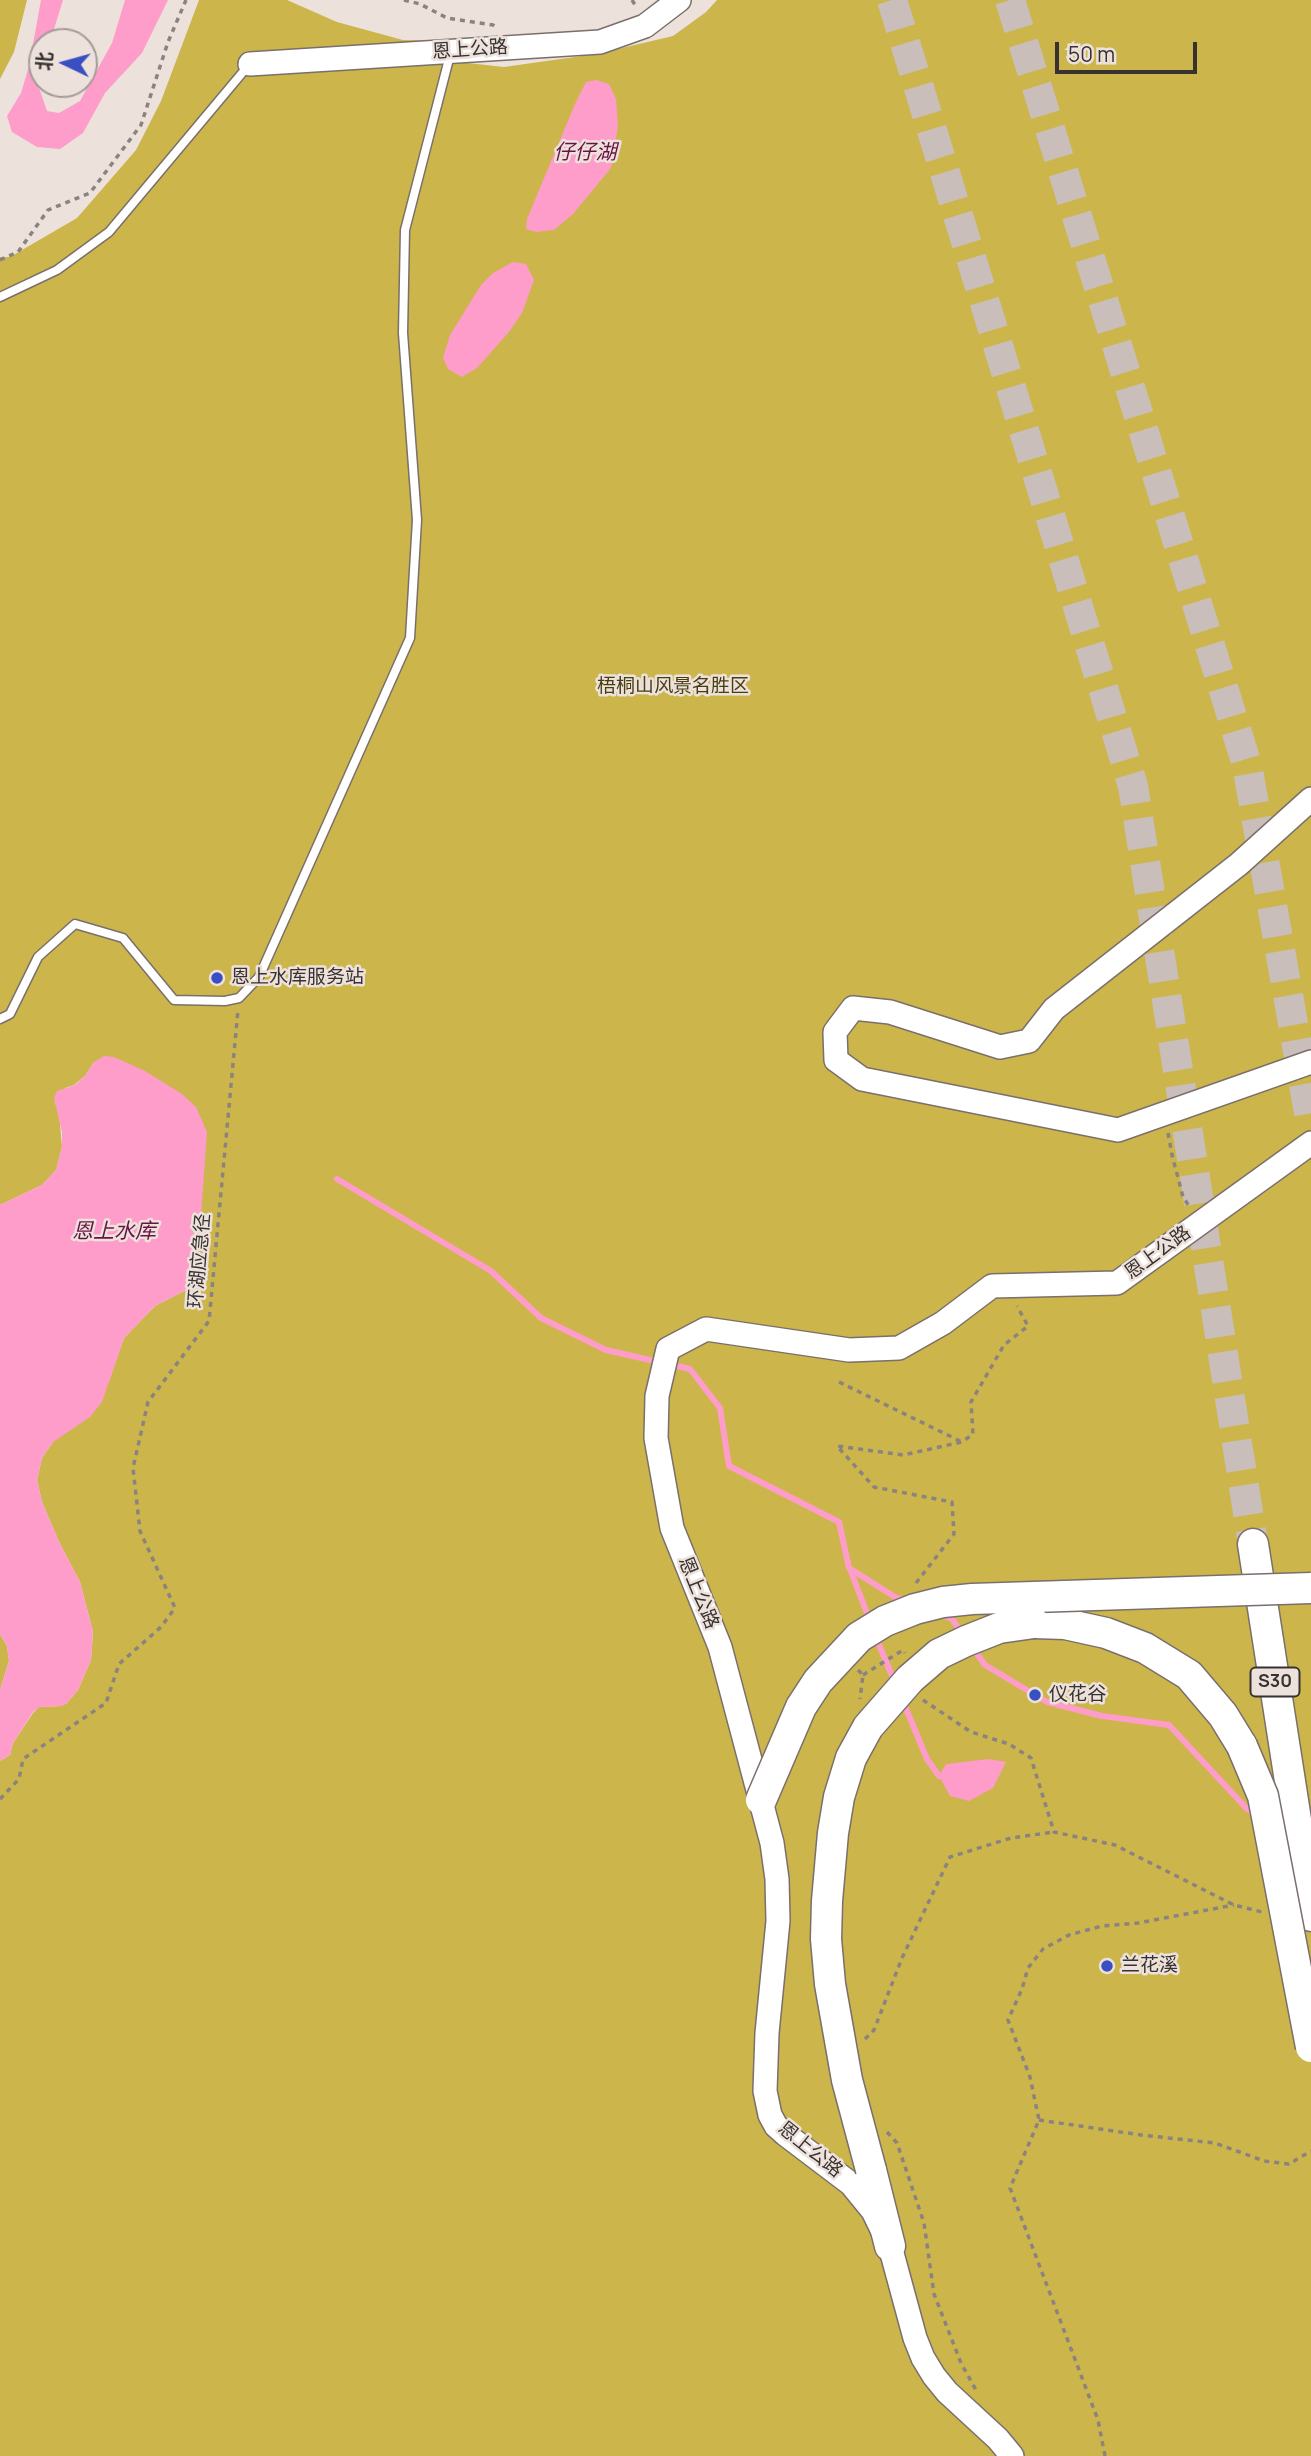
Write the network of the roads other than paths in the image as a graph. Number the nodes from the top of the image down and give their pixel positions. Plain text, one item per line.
1 (678, 0) edge
2 (451, 51) junction
3 (250, 64) joint
4 (0, 297) edge
5 (1311, 799) edge
6 (0, 1019) edge
7 (1311, 1062) edge
8 (1311, 1143) edge
9 (1253, 1544) tunnel mouth
10 (1311, 1588) edge
11 (761, 1800) junction
12 (1311, 1916) edge
13 (1311, 2047) edge
14 (890, 2246) junction
15 (1012, 2456) edge

1 - 2 street, 恩上公路
2 - 3 street, 恩上公路
2 - 6 lane
3 - 4 lane
5 - 7 street
8 - 11 street, 恩上公路
9 - 12 highway, S30
10 - 11 highway, bridge
11 - 14 street, 恩上公路
13 - 14 highway, bridge
14 - 15 street, 恩上公路

